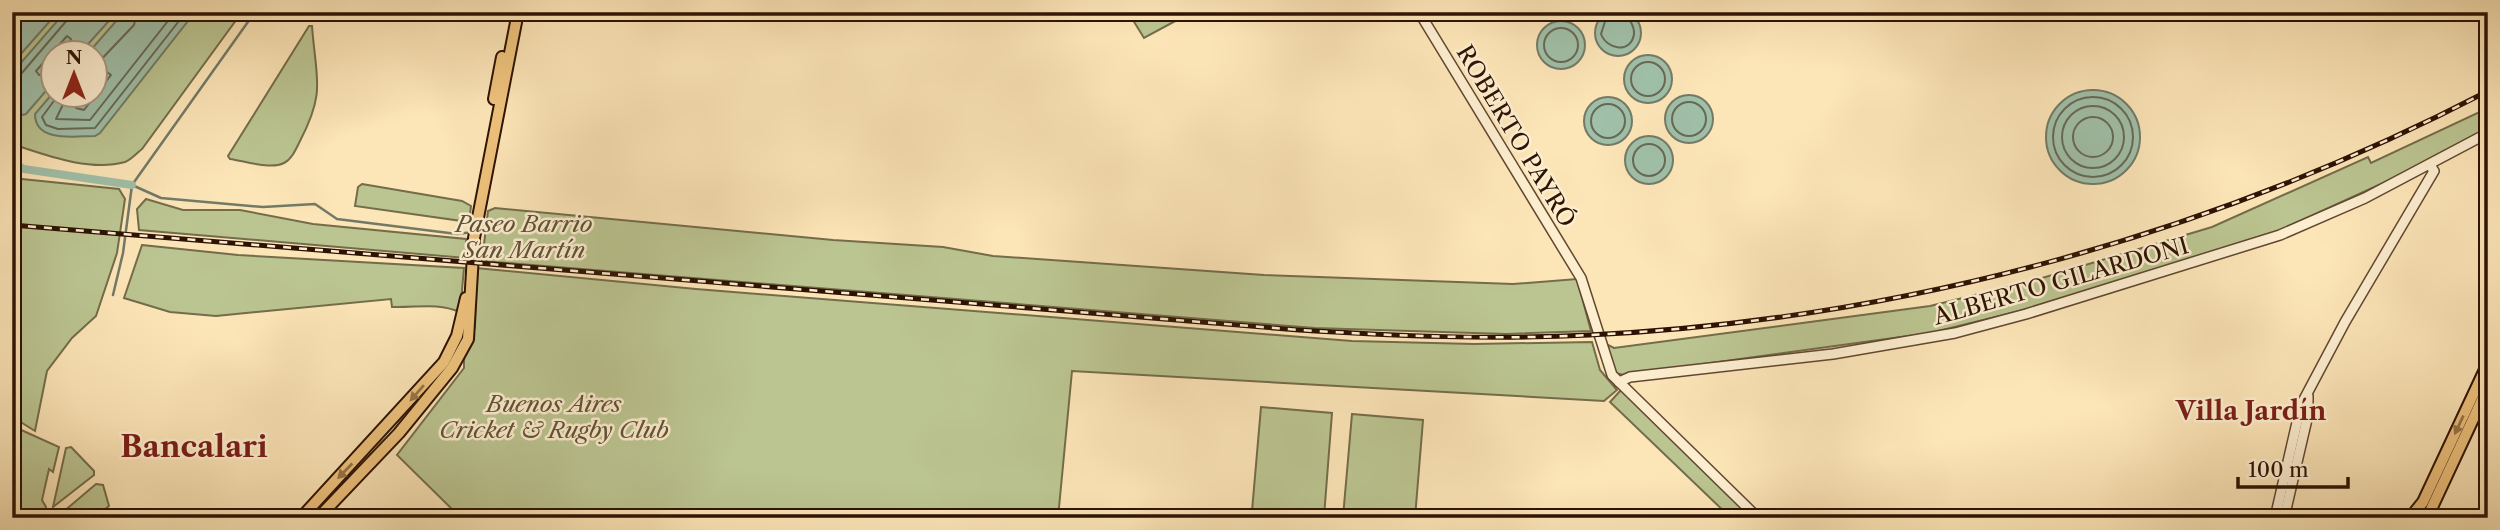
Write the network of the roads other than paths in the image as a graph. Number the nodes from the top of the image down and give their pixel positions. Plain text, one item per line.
1 (511, 12) edge
2 (518, 12) edge
3 (1419, 12) edge
4 (2488, 132) edge
5 (2430, 165) junction
6 (477, 219) junction
7 (469, 285) junction
8 (2488, 363) edge
9 (1619, 382) junction
10 (2488, 387) edge
11 (2308, 391) junction
12 (301, 518) edge
13 (317, 518) edge
14 (1758, 518) edge
15 (2275, 518) edge
16 (2284, 518) edge
17 (2410, 518) edge
18 (2427, 518) edge

1 - 6 main road
2 - 6 main road
3 - 9 street, ROBERTO PAYRÓ
4 - 5 street, ALBERTO GILARDONI
5 - 9 street, ALBERTO GILARDONI
5 - 11 street
6 - 7 main road
7 -> 12 main road
7 - 13 main road
8 -> 17 main road
9 - 14 street, ROBERTO PAYRÓ
10 - 18 main road
11 - 15 street
11 - 16 street

